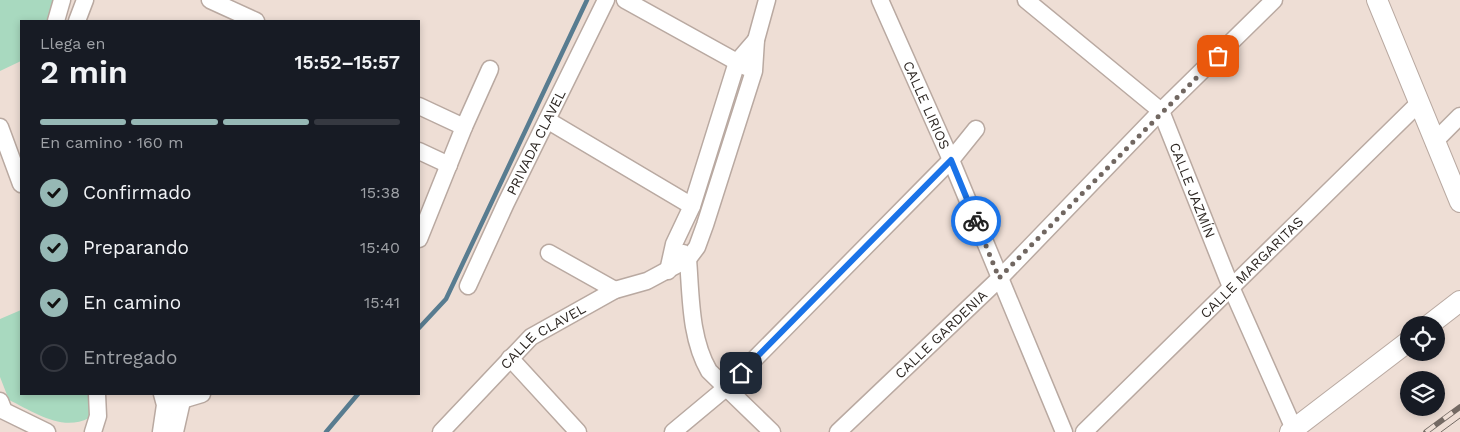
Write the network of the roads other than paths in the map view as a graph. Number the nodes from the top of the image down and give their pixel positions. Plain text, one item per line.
1 (62, 0) edge
2 (85, 0) edge
3 (210, 0) edge
4 (606, 0) edge
5 (625, 0) edge
6 (767, 0) edge
7 (880, 0) edge
8 (1026, 0) edge
9 (1274, 0) edge
10 (1377, 0) edge
11 (56, 20) edge
12 (76, 20) edge
13 (254, 20) edge
14 (756, 40) junction
15 (737, 62) junction
16 (490, 69) dead end
17 (754, 71) junction
18 (1419, 104) junction
19 (420, 106) edge
20 (1161, 111) junction
21 (1460, 116) edge
22 (546, 120) junction
23 (0, 127) edge
24 (464, 127) junction
25 (976, 129) dead end
26 (1434, 142) junction
27 (420, 150) edge
28 (951, 160) junction
29 (449, 165) junction
30 (20, 181) edge
31 (1460, 202) edge
32 (692, 206) junction
33 (420, 237) edge
34 (674, 244) junction
35 (549, 253) dead end
36 (688, 259) junction
37 (668, 271) junction
38 (999, 278) junction
39 (468, 286) dead end
40 (1231, 286) junction
41 (615, 290) junction
42 (1460, 301) edge
43 (1441, 316) edge
44 (1400, 348) edge
45 (510, 358) junction
46 (727, 388) junction
47 (97, 395) edge
48 (195, 395) edge
49 (181, 397) edge
50 (164, 399) edge
51 (0, 401) edge
52 (1292, 430) edge
53 (47, 432) edge
54 (94, 432) edge
55 (161, 432) edge
56 (175, 432) edge
57 (441, 432) edge
58 (578, 432) edge
59 (673, 432) edge
60 (772, 432) edge
61 (838, 432) edge
62 (1064, 432) edge
63 (1084, 432) edge

1 - 11 street
2 - 12 street
3 - 13 street
4 - 22 street, PRIVADA CLAVEL
5 - 15 street
6 - 14 street, CALLE CLAVEL
7 - 28 street, CALLE LIRIOS
8 - 20 street, CALLE JAZMÍN
9 - 20 street, CALLE GARDENIA
10 - 18 street
14 - 15 street, CALLE CLAVEL
14 - 17 street, CALLE CLAVEL
15 - 17 street
15 - 32 street, CALLE CLAVEL
16 - 24 street
17 - 36 street, CALLE CLAVEL
18 - 26 street
18 - 40 street, CALLE MARGARITAS
19 - 24 street
20 - 38 street, CALLE GARDENIA
20 - 40 street, CALLE JAZMÍN
21 - 26 street
22 - 32 street
22 - 39 street, PRIVADA CLAVEL
23 - 30 street
24 - 29 street
25 - 28 street
26 - 31 street
27 - 29 street
28 - 38 street, CALLE LIRIOS
28 - 46 street
29 - 33 street
32 - 34 street, CALLE CLAVEL
34 - 36 street
34 - 37 street, CALLE CLAVEL
35 - 41 street
36 - 37 street, CALLE CLAVEL
36 - 46 street
37 - 41 street, CALLE CLAVEL
38 - 61 street, CALLE GARDENIA
38 - 62 street, CALLE LIRIOS
40 - 52 street, CALLE JAZMÍN
40 - 63 street, CALLE MARGARITAS
41 - 45 street, CALLE CLAVEL
42 - 43 street
44 - 52 street
45 - 57 street, CALLE CLAVEL
45 - 58 street
46 - 59 street
46 - 60 street
47 - 54 street
48 - 49 street
49 - 50 street
49 - 56 street
50 - 55 street
51 - 53 street

